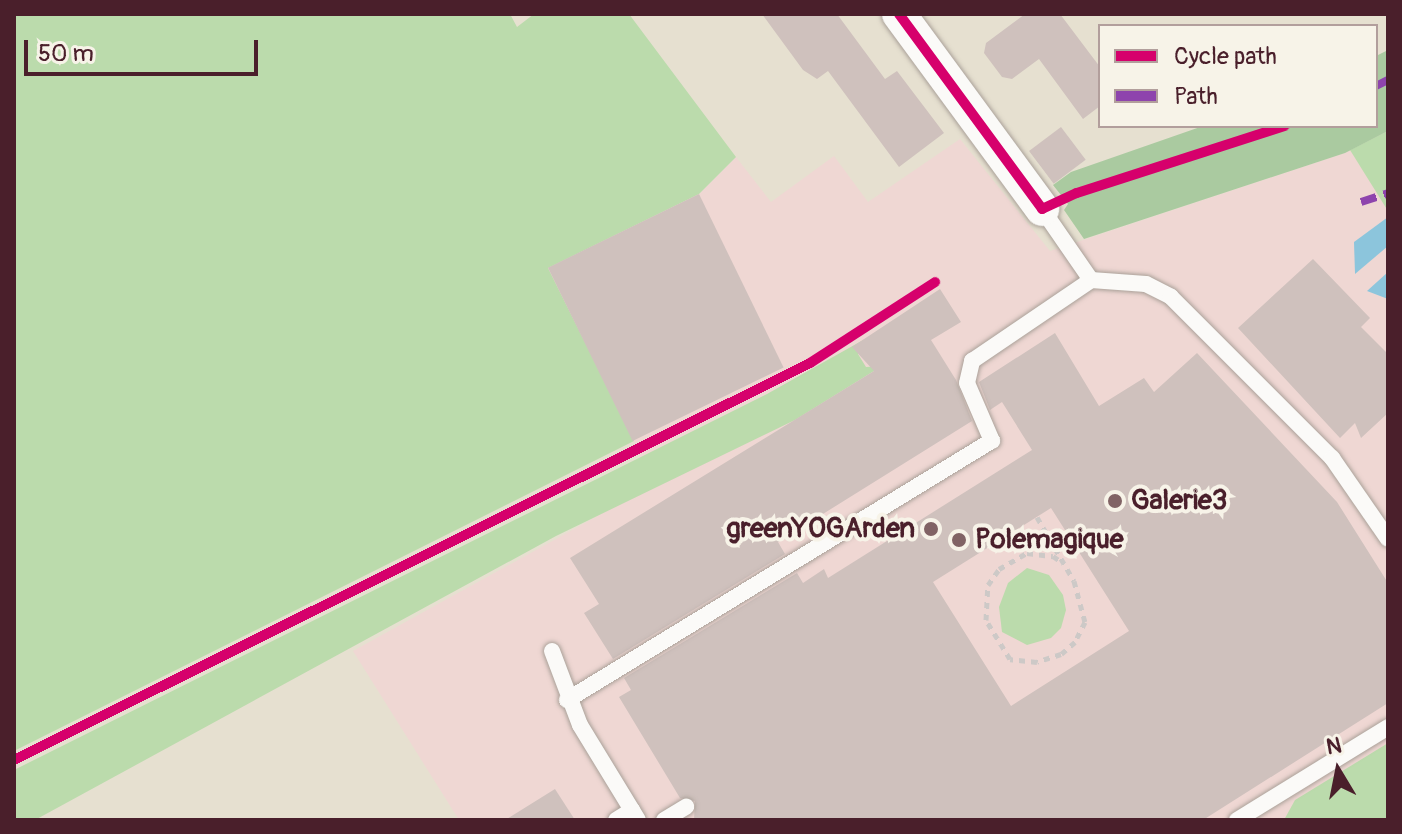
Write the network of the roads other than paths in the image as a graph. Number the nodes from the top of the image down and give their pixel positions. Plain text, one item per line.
1 (899, 14) edge
2 (1042, 209) joint
3 (1091, 280) junction
4 (1388, 539) edge
5 (552, 651) dead end
6 (567, 700) junction
7 (1388, 727) edge
8 (686, 807) dead end
9 (635, 815) edge
10 (616, 820) edge
11 (664, 820) edge
12 (1237, 820) edge

1 - 2 street
2 - 3 lane
3 - 4 lane
3 - 6 lane
5 - 6 lane
6 - 9 lane
7 - 12 lane
8 - 11 lane
9 - 10 lane

